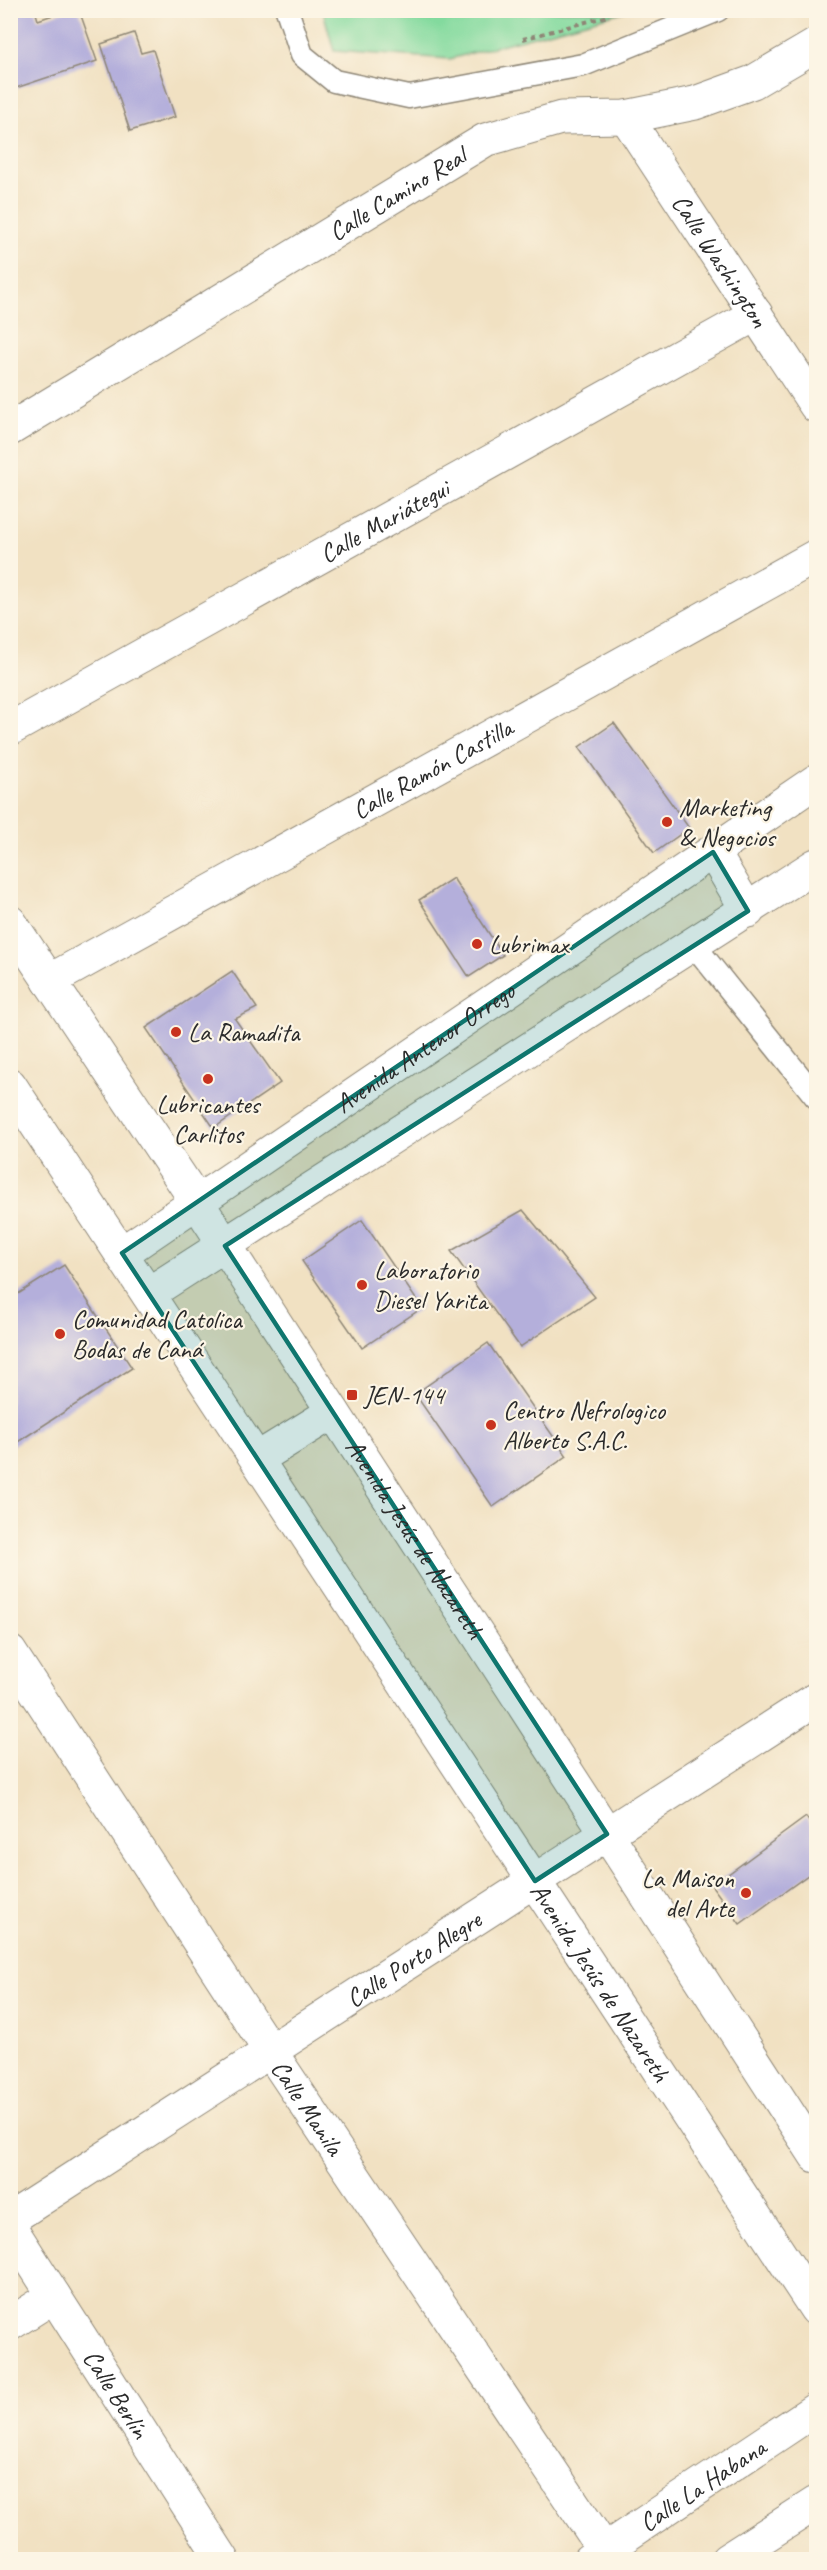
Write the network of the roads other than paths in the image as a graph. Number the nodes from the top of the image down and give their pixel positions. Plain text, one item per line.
1 (287, 10) edge
2 (718, 10) edge
3 (816, 45) edge
4 (626, 117) junction
5 (756, 314) junction
6 (816, 406) edge
7 (10, 429) edge
8 (816, 556) edge
9 (10, 729) edge
10 (816, 781) edge
11 (713, 852) junction
12 (816, 865) edge
13 (748, 911) junction
14 (10, 922) edge
15 (694, 945) junction
16 (48, 981) junction
17 (10, 1084) edge
18 (816, 1097) edge
19 (197, 1202) junction
20 (225, 1246) junction
21 (122, 1253) junction
22 (148, 1294) junction
23 (333, 1412) junction
24 (257, 1459) junction
25 (10, 1652) edge
26 (816, 1699) edge
27 (607, 1834) junction
28 (535, 1881) junction
29 (270, 2051) junction
30 (816, 2156) edge
31 (10, 2219) edge
32 (10, 2227) edge
33 (54, 2296) junction
34 (816, 2309) edge
35 (10, 2324) edge
36 (816, 2409) edge
37 (816, 2503) edge
38 (601, 2556) edge
39 (222, 2559) edge
40 (727, 2559) edge

1 - 2 lane
3 - 4 street, Calle Camino Real
4 - 5 street, Calle Washington
4 - 7 street, Calle Camino Real
5 - 6 street, Calle Washington
5 - 9 street, Calle Mariátegui
8 - 16 street, Calle Ramón Castilla
10 - 11 street, Avenida Antenor Orrego
11 - 13 street
11 - 19 street, Avenida Antenor Orrego
12 - 13 street
13 - 15 street
14 - 16 street, Avenida Jesús de Nazareth
15 - 18 lane
15 - 20 street
16 - 19 street, Avenida Jesús de Nazareth
17 - 21 street, Avenida Jesús de Nazareth
19 - 20 street, Avenida Jesús de Nazareth
19 - 21 street, Avenida Antenor Orrego
20 - 22 street
20 - 23 street, Avenida Jesús de Nazareth
21 - 22 street, Avenida Jesús de Nazareth
22 - 24 street, Avenida Jesús de Nazareth
23 - 24 street
23 - 27 street, Avenida Jesús de Nazareth
24 - 28 street, Avenida Jesús de Nazareth
25 - 29 street, Calle Manila
26 - 27 street, Calle Porto Alegre
27 - 28 street, Calle Porto Alegre
27 - 30 street, Avenida Jesús de Nazareth
28 - 29 street, Calle Porto Alegre
28 - 34 street, Avenida Jesús de Nazareth
29 - 31 street, Calle Porto Alegre
29 - 38 street, Calle Manila
32 - 33 street, Calle Berlín
33 - 35 street
33 - 39 street, Calle Berlín
36 - 38 street, Calle La Habana
37 - 40 street

